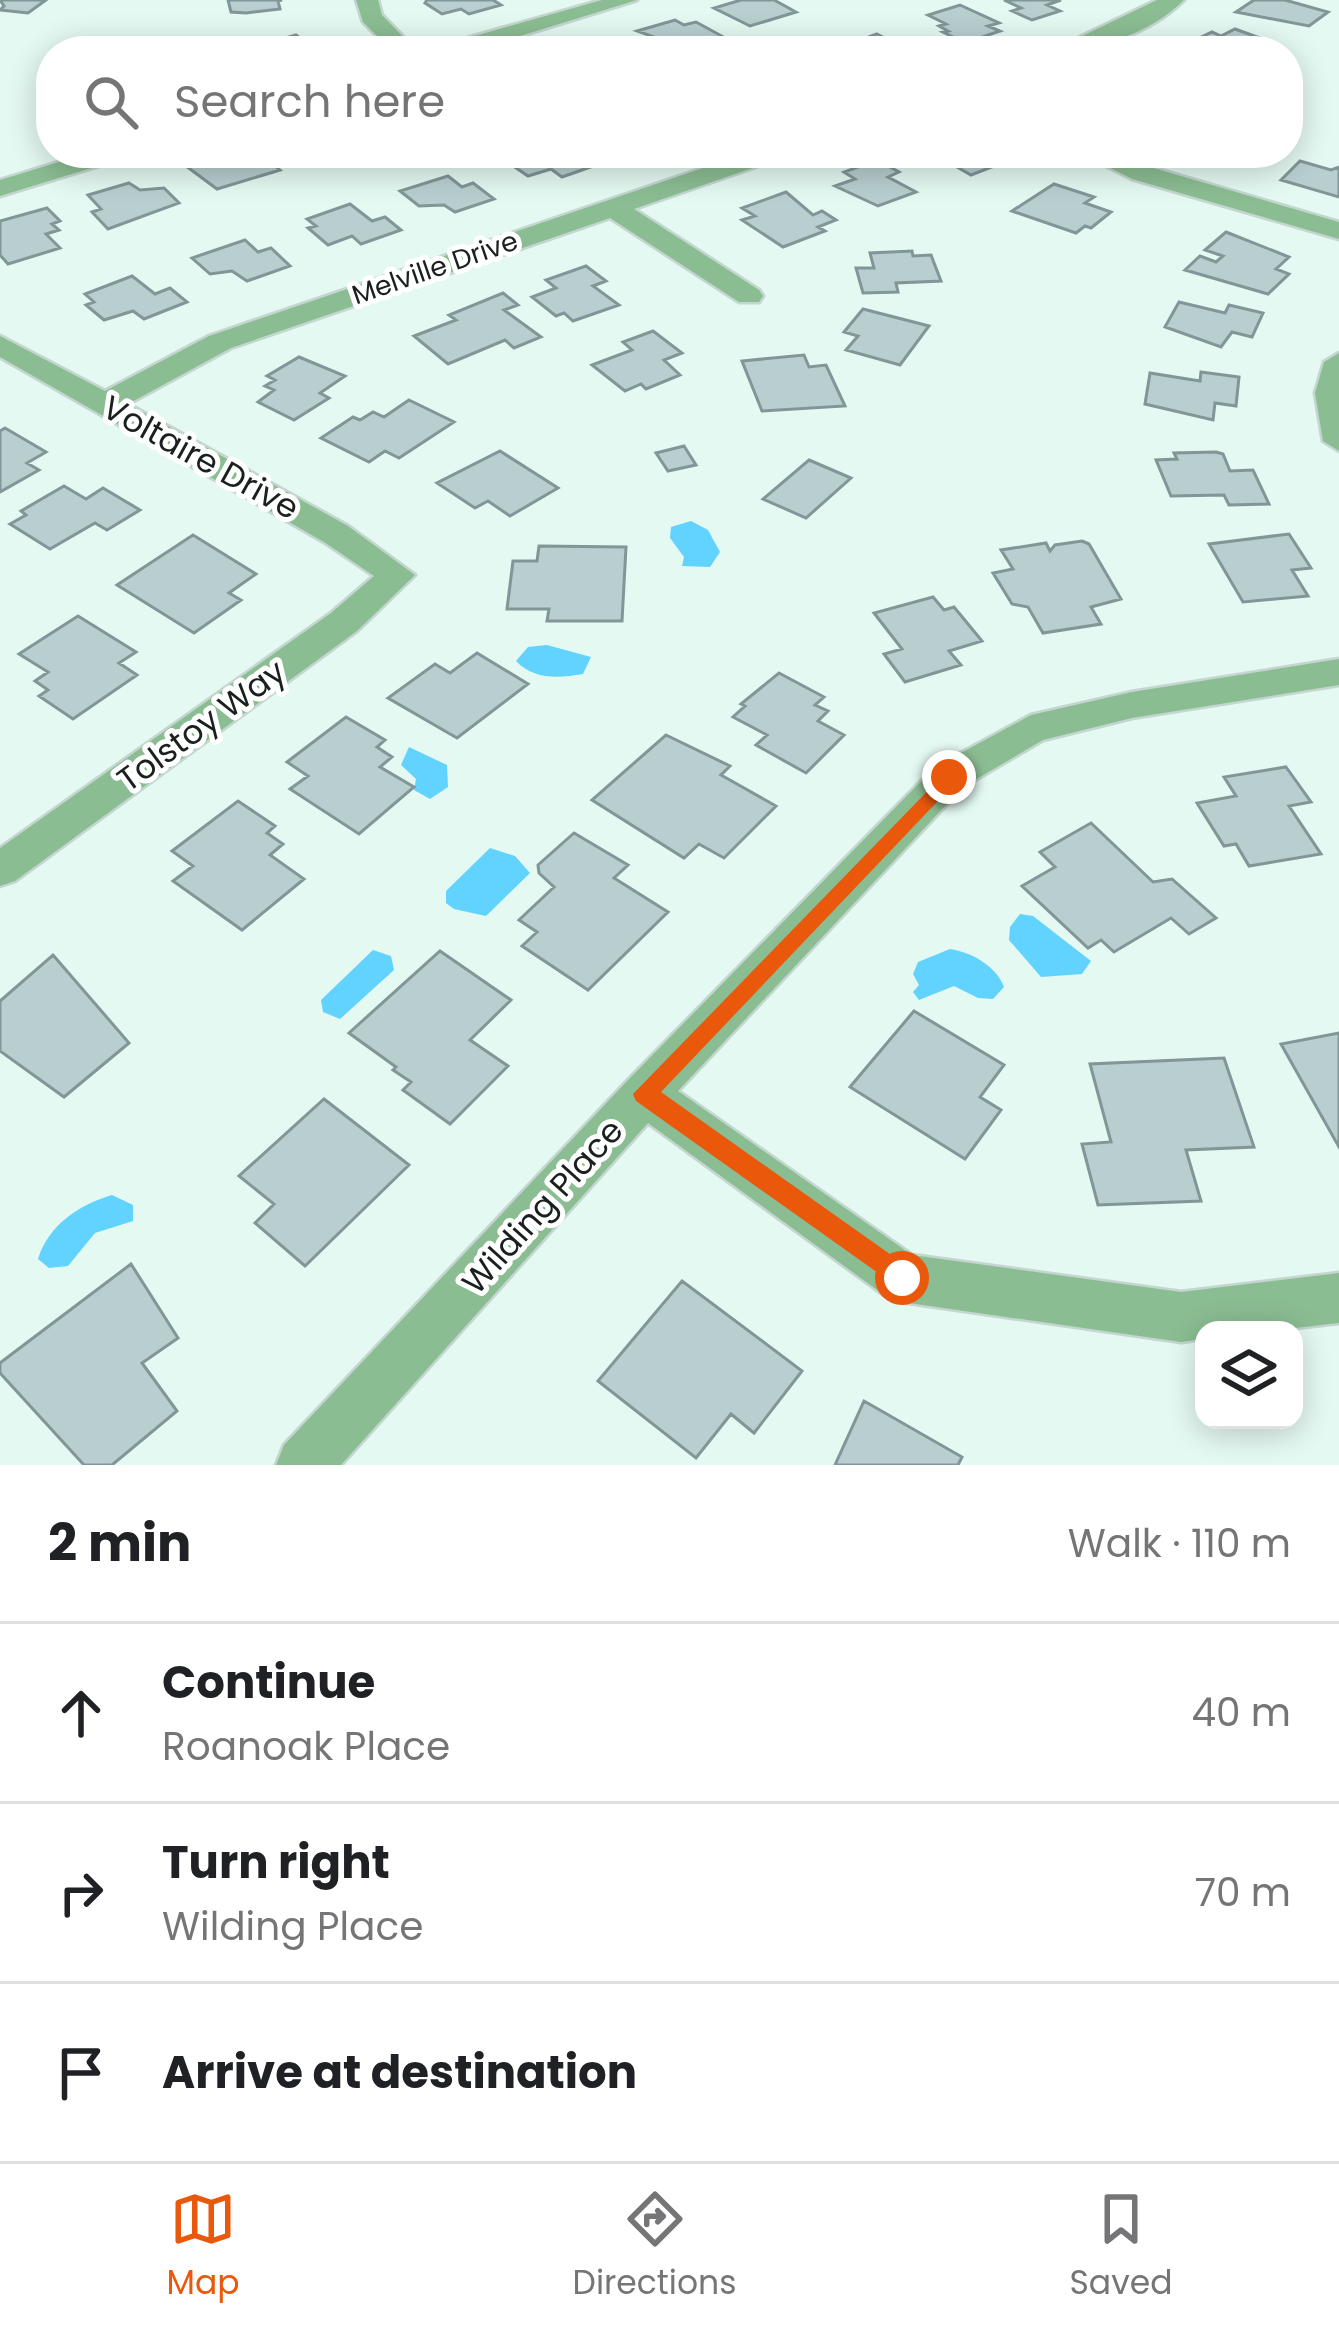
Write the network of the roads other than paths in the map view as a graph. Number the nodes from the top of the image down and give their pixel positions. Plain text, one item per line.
1 (367, 0) edge
2 (626, 0) edge
3 (1173, 0) edge
4 (390, 36) edge
5 (500, 36) edge
6 (1103, 36) edge
7 (66, 168) edge
8 (728, 168) edge
9 (1129, 168) edge
10 (0, 188) edge
11 (613, 207) junction
12 (1339, 230) edge
13 (749, 296) dead end
14 (0, 344) edge
15 (1339, 362) edge
16 (107, 403) junction
17 (1339, 441) edge
18 (398, 575) joint
19 (1339, 672) edge
20 (0, 870) edge
21 (645, 1094) junction
22 (1339, 1298) edge
23 (304, 1465) edge

1 - 4 street
2 - 5 street
3 - 6 street
7 - 10 street
8 - 11 street, Melville Drive
9 - 12 street
11 - 13 street
11 - 16 street, Melville Drive
14 - 16 street, Voltaire Drive
15 - 17 street
16 - 18 street, Voltaire Drive
18 - 20 street, Tolstoy Way
19 - 21 street, Wilding Place
21 - 22 street
21 - 23 street, Wilding Place

